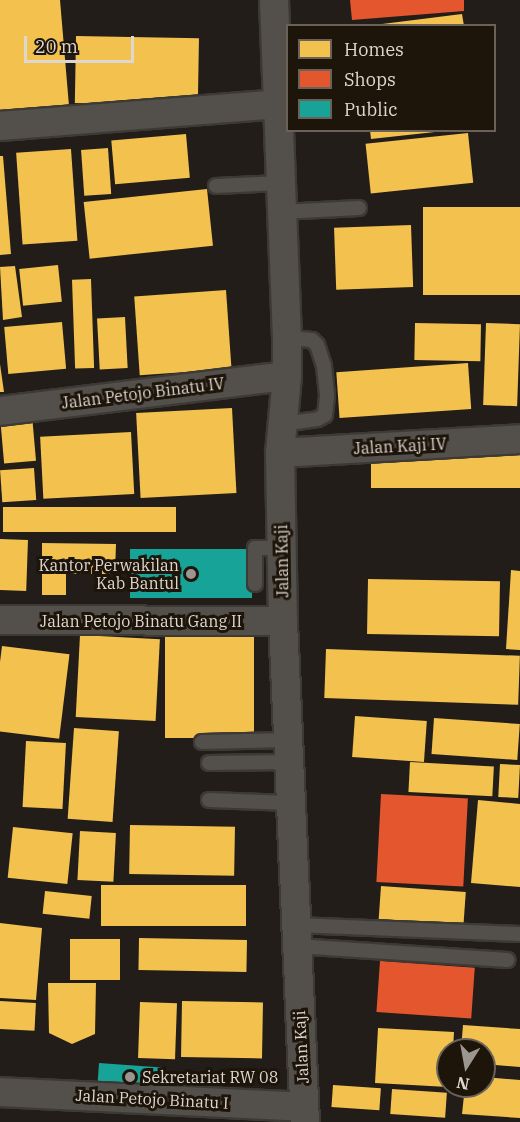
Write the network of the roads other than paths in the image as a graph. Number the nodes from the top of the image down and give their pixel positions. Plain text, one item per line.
1 (274, 0) edge
2 (281, 44) edge
3 (277, 104) junction
4 (0, 126) edge
5 (280, 183) junction
6 (216, 186) dead end
7 (359, 208) dead end
8 (281, 212) junction
9 (287, 338) junction
10 (287, 376) junction
11 (0, 411) edge
12 (283, 424) junction
13 (520, 439) edge
14 (280, 453) junction
15 (282, 548) junction
16 (255, 584) dead end
17 (0, 620) edge
18 (283, 621) junction
19 (202, 742) dead end
20 (288, 751) junction
21 (209, 763) dead end
22 (208, 800) dead end
23 (290, 803) junction
24 (520, 934) edge
25 (295, 935) junction
26 (508, 960) dead end
27 (0, 1092) edge
28 (305, 1114) edge

1 - 2 street, Jalan Kaji
2 - 3 street, Jalan Kaji
3 - 4 street
3 - 5 street, Jalan Kaji
5 - 6 lane
5 - 8 street, Jalan Kaji
7 - 8 lane
8 - 9 street, Jalan Kaji
9 - 10 street, Jalan Kaji
9 - 12 lane
10 - 11 street, Jalan Petojo Binatu IV
10 - 12 street, Jalan Kaji
12 - 14 street, Jalan Kaji
13 - 14 street, Jalan Kaji IV
14 - 15 street, Jalan Kaji
15 - 16 lane
15 - 18 street, Jalan Kaji
17 - 18 street, Jalan Petojo Binatu Gang II
18 - 20 street, Jalan Kaji
19 - 20 lane
20 - 21 lane
20 - 23 street, Jalan Kaji
22 - 23 lane
23 - 25 street, Jalan Kaji
24 - 25 lane
25 - 26 lane
25 - 28 street, Jalan Kaji
27 - 28 street, Jalan Petojo Binatu I

